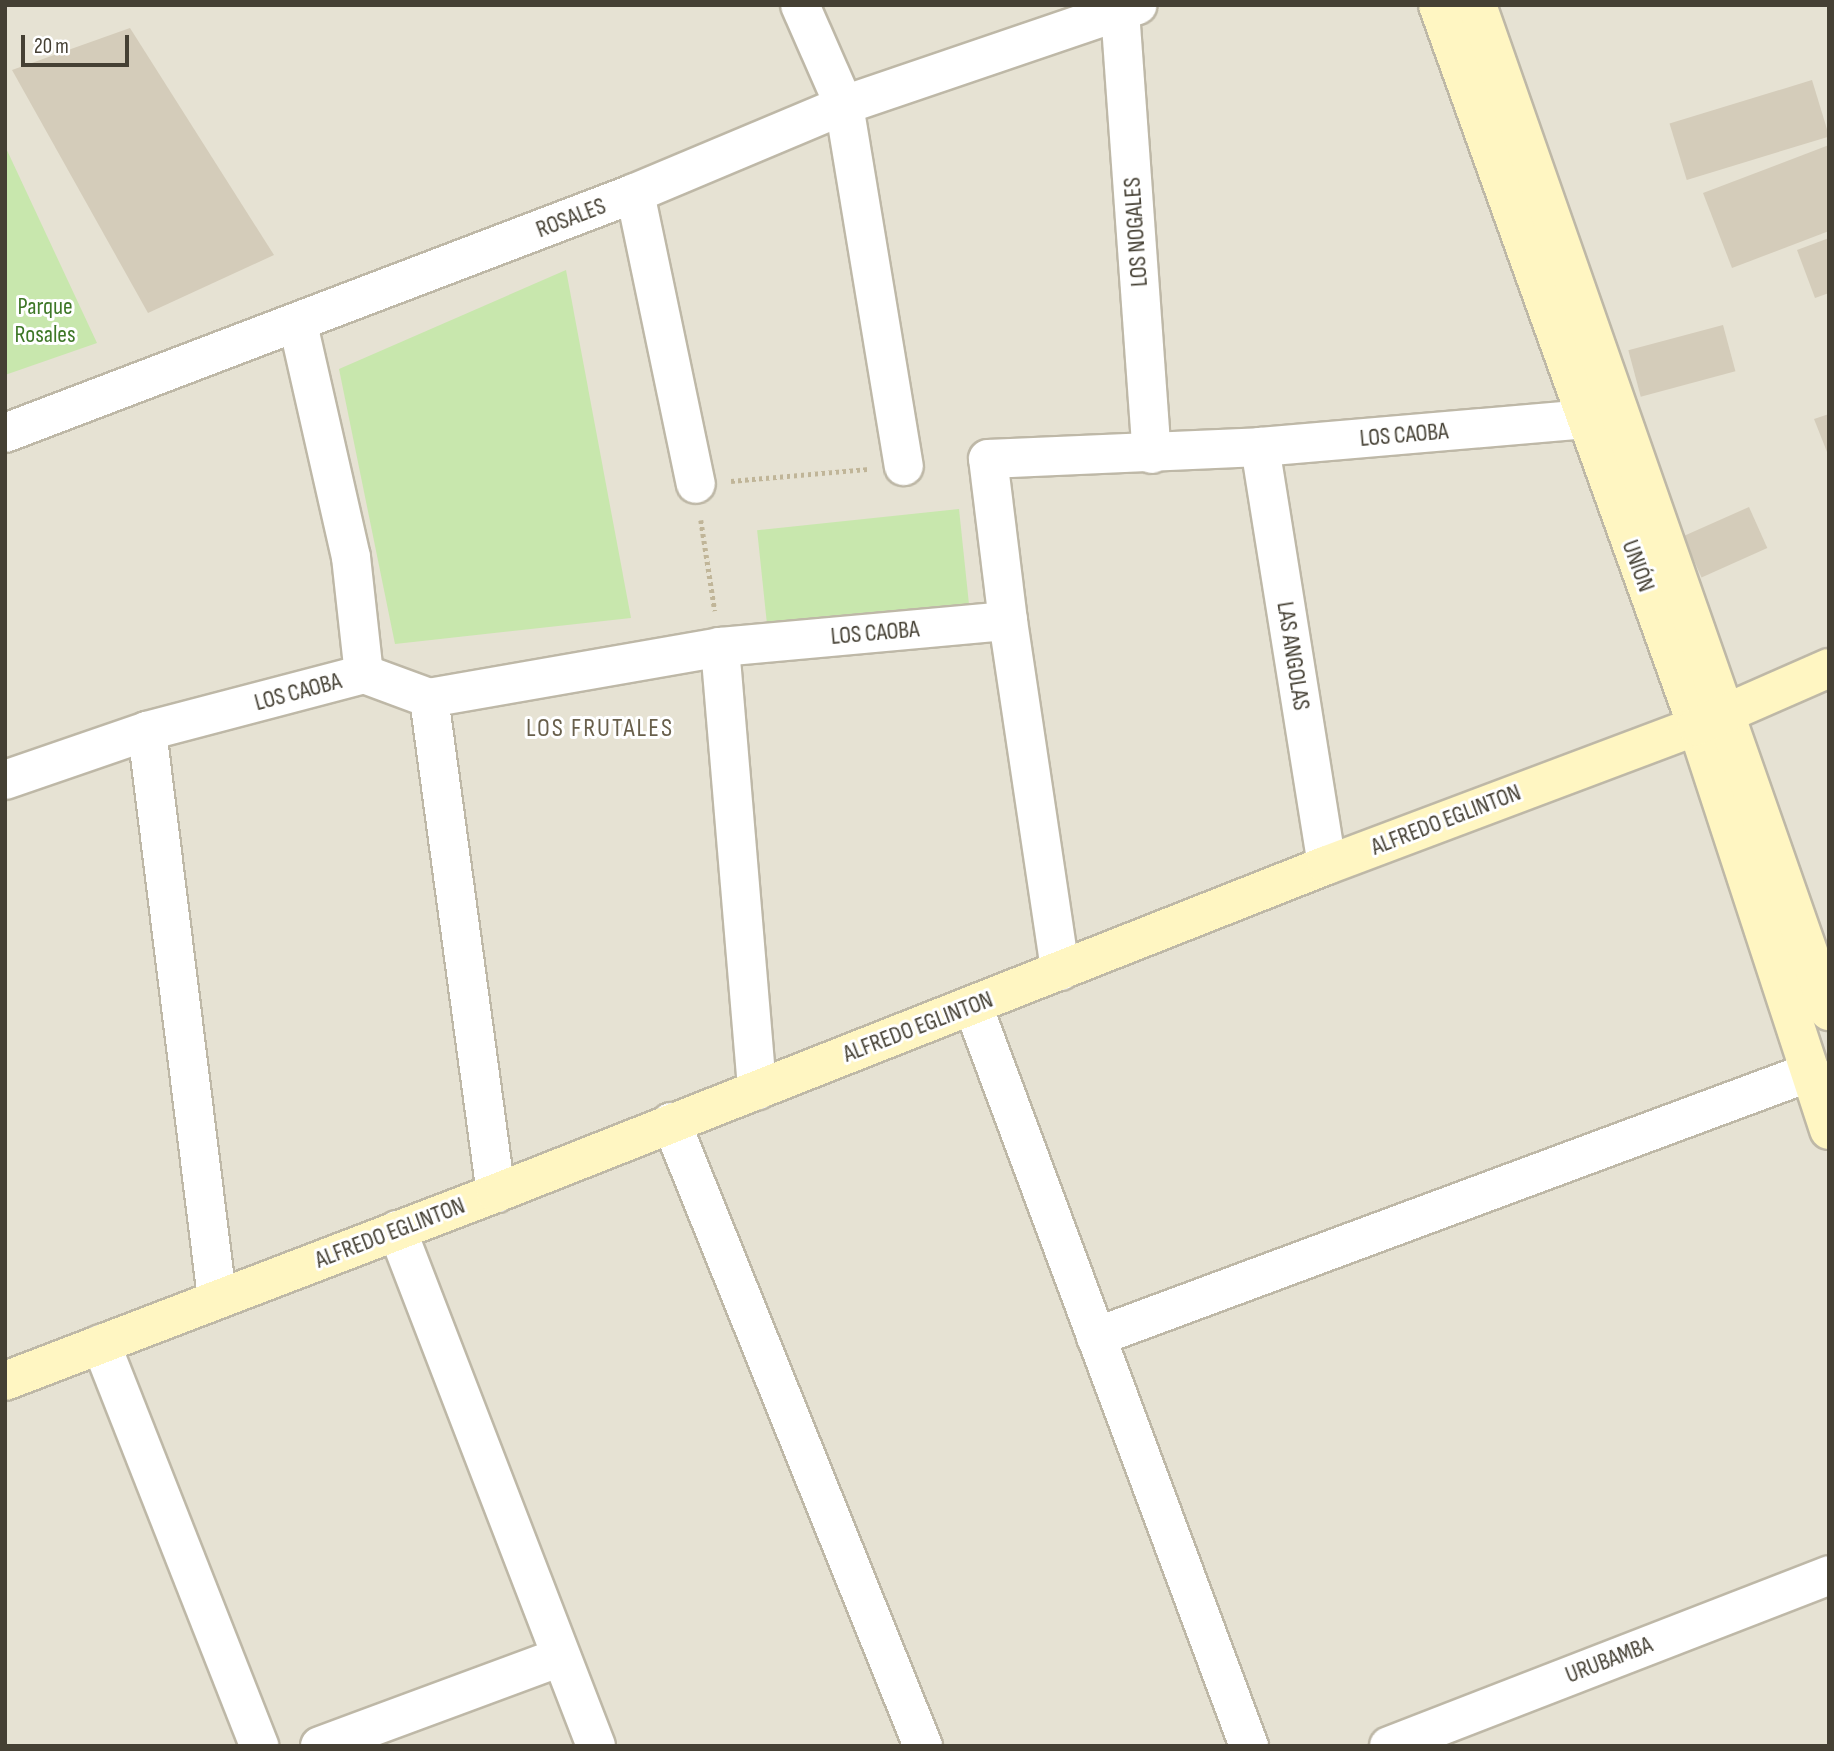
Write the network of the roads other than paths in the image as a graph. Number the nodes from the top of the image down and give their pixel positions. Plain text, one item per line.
1 (800, 5) edge
2 (1438, 5) edge
3 (1477, 5) edge
4 (1128, 8) edge
5 (844, 106) junction
6 (635, 193) junction
7 (298, 324) junction
8 (1584, 419) junction
9 (5, 433) edge
10 (1260, 447) junction
11 (1152, 454) junction
12 (904, 466) road end
13 (695, 484) road end
14 (1008, 621) junction
15 (720, 647) junction
16 (1829, 668) edge
17 (364, 674) junction
18 (429, 698) junction
19 (1712, 719) junction
20 (147, 731) junction
21 (5, 780) edge
22 (1326, 864) junction
23 (1060, 971) junction
24 (973, 1006) junction
25 (1829, 1012) edge
26 (1810, 1072) junction
27 (758, 1090) junction
28 (671, 1122) junction
29 (1829, 1130) edge
30 (496, 1193) junction
31 (397, 1230) junction
32 (217, 1298) junction
33 (1096, 1337) junction
34 (102, 1344) junction
35 (5, 1381) edge
36 (1829, 1575) edge
37 (561, 1657) junction
38 (259, 1746) edge
39 (320, 1746) edge
40 (596, 1746) edge
41 (923, 1746) edge
42 (1249, 1746) edge
43 (1389, 1746) edge

1 - 5 street
2 - 8 main road, UNIÓN
3 - 19 main road, UNIÓN
4 - 5 street, ROSALES
4 - 11 street, LOS NOGALES
5 - 6 street, ROSALES
5 - 12 street
6 - 7 street, ROSALES
6 - 13 street
7 - 9 street, ROSALES
7 - 17 street
8 - 10 street, LOS CAOBA
8 - 19 main road, UNIÓN
10 - 11 street, LOS CAOBA
10 - 22 street, LAS ANGOLAS
11 - 14 street, LOS CAOBA
14 - 15 street, LOS CAOBA
14 - 23 street
15 - 18 street, LOS CAOBA
15 - 27 street
16 - 19 main road, ALFREDO EGLINTON
17 - 18 street, LOS CAOBA
17 - 20 street, LOS CAOBA
18 - 30 street
19 - 22 main road, ALFREDO EGLINTON
19 - 25 main road, UNIÓN
19 - 26 main road, UNIÓN
20 - 21 street, LOS CAOBA
20 - 32 street
22 - 23 main road, ALFREDO EGLINTON
23 - 24 main road, ALFREDO EGLINTON
24 - 27 main road, ALFREDO EGLINTON
24 - 33 street
26 - 29 main road, UNIÓN
26 - 33 street
27 - 28 main road, ALFREDO EGLINTON
28 - 30 main road, ALFREDO EGLINTON
28 - 41 street
30 - 31 main road, ALFREDO EGLINTON
31 - 32 main road, ALFREDO EGLINTON
31 - 37 street
32 - 34 main road, ALFREDO EGLINTON
33 - 42 street
34 - 35 main road, ALFREDO EGLINTON
34 - 38 street
36 - 43 street, URUBAMBA
37 - 39 street
37 - 40 street

